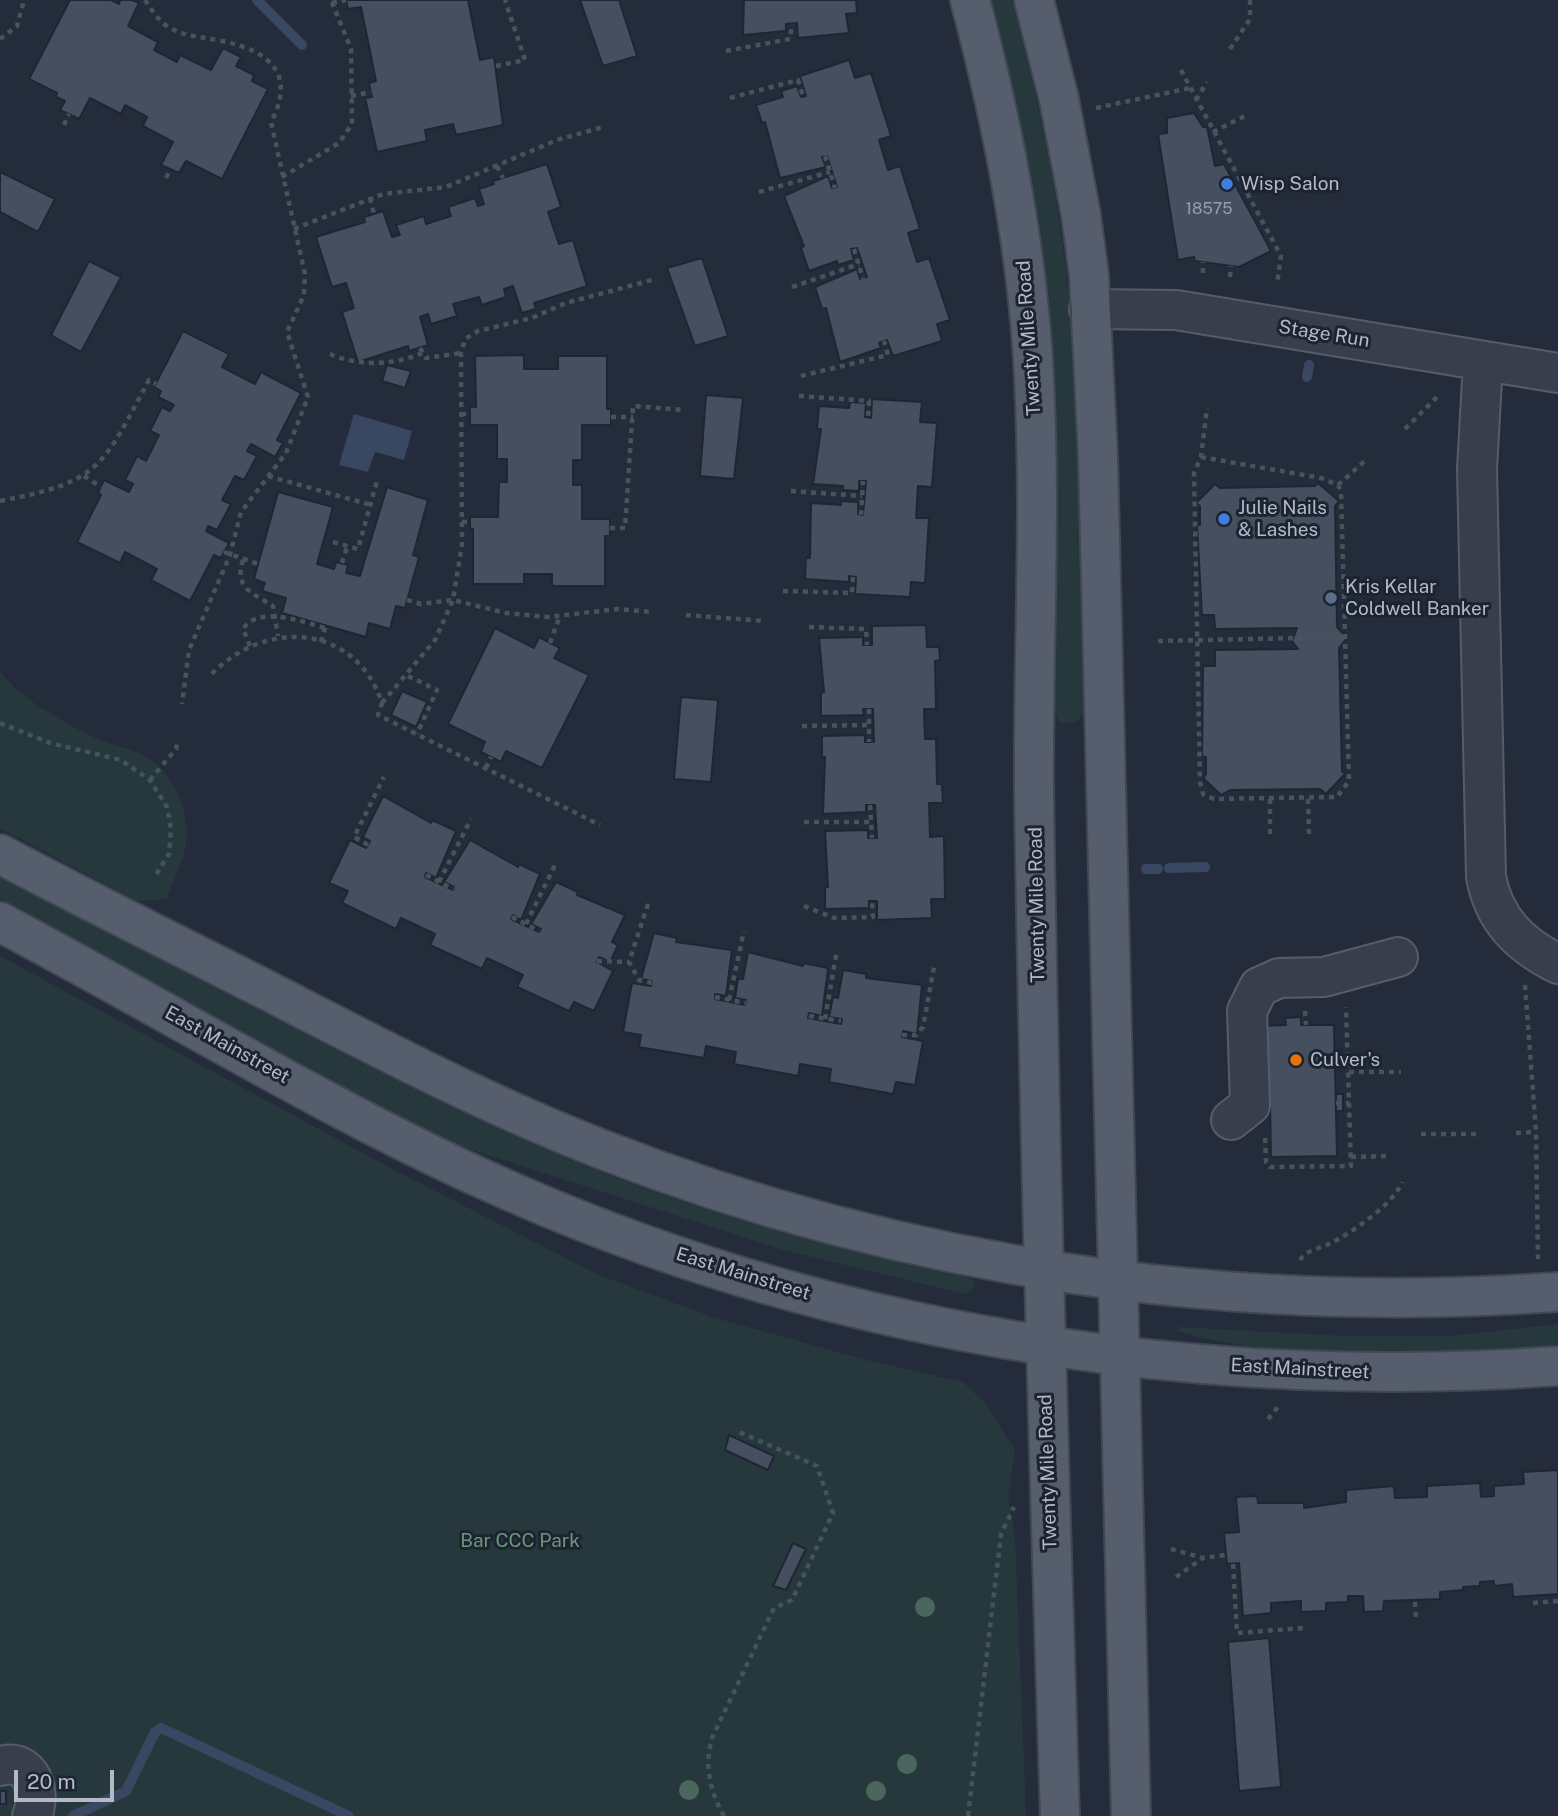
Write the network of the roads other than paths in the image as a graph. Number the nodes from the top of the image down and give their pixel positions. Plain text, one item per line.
1 (970, 0) edge
2 (1034, 0) edge
3 (1089, 309) junction
4 (1483, 361) junction
5 (1558, 373) edge
6 (0, 854) edge
7 (0, 922) edge
8 (1398, 957) dead end
9 (1540, 969) edge
10 (1248, 1125) road end
11 (1043, 1271) junction
12 (1548, 1278) edge
13 (1117, 1283) junction
14 (1044, 1346) junction
15 (1118, 1355) junction
16 (1558, 1366) edge
17 (0, 1766) edge
18 (32, 1816) edge
19 (1060, 1816) edge
20 (1131, 1816) edge

1 - 11 main road, Twenty Mile Road
2 - 3 main road
3 - 4 street, Stage Run
3 - 13 main road
4 - 5 street, Stage Run
4 - 9 street
6 - 11 main road
7 - 14 main road, East Mainstreet
8 - 10 street
11 - 13 main road
11 - 14 main road, Twenty Mile Road
12 - 13 main road
13 - 15 main road
14 - 15 main road, East Mainstreet
14 - 19 main road, Twenty Mile Road
15 - 16 main road, East Mainstreet
15 - 20 main road
17 - 18 street

